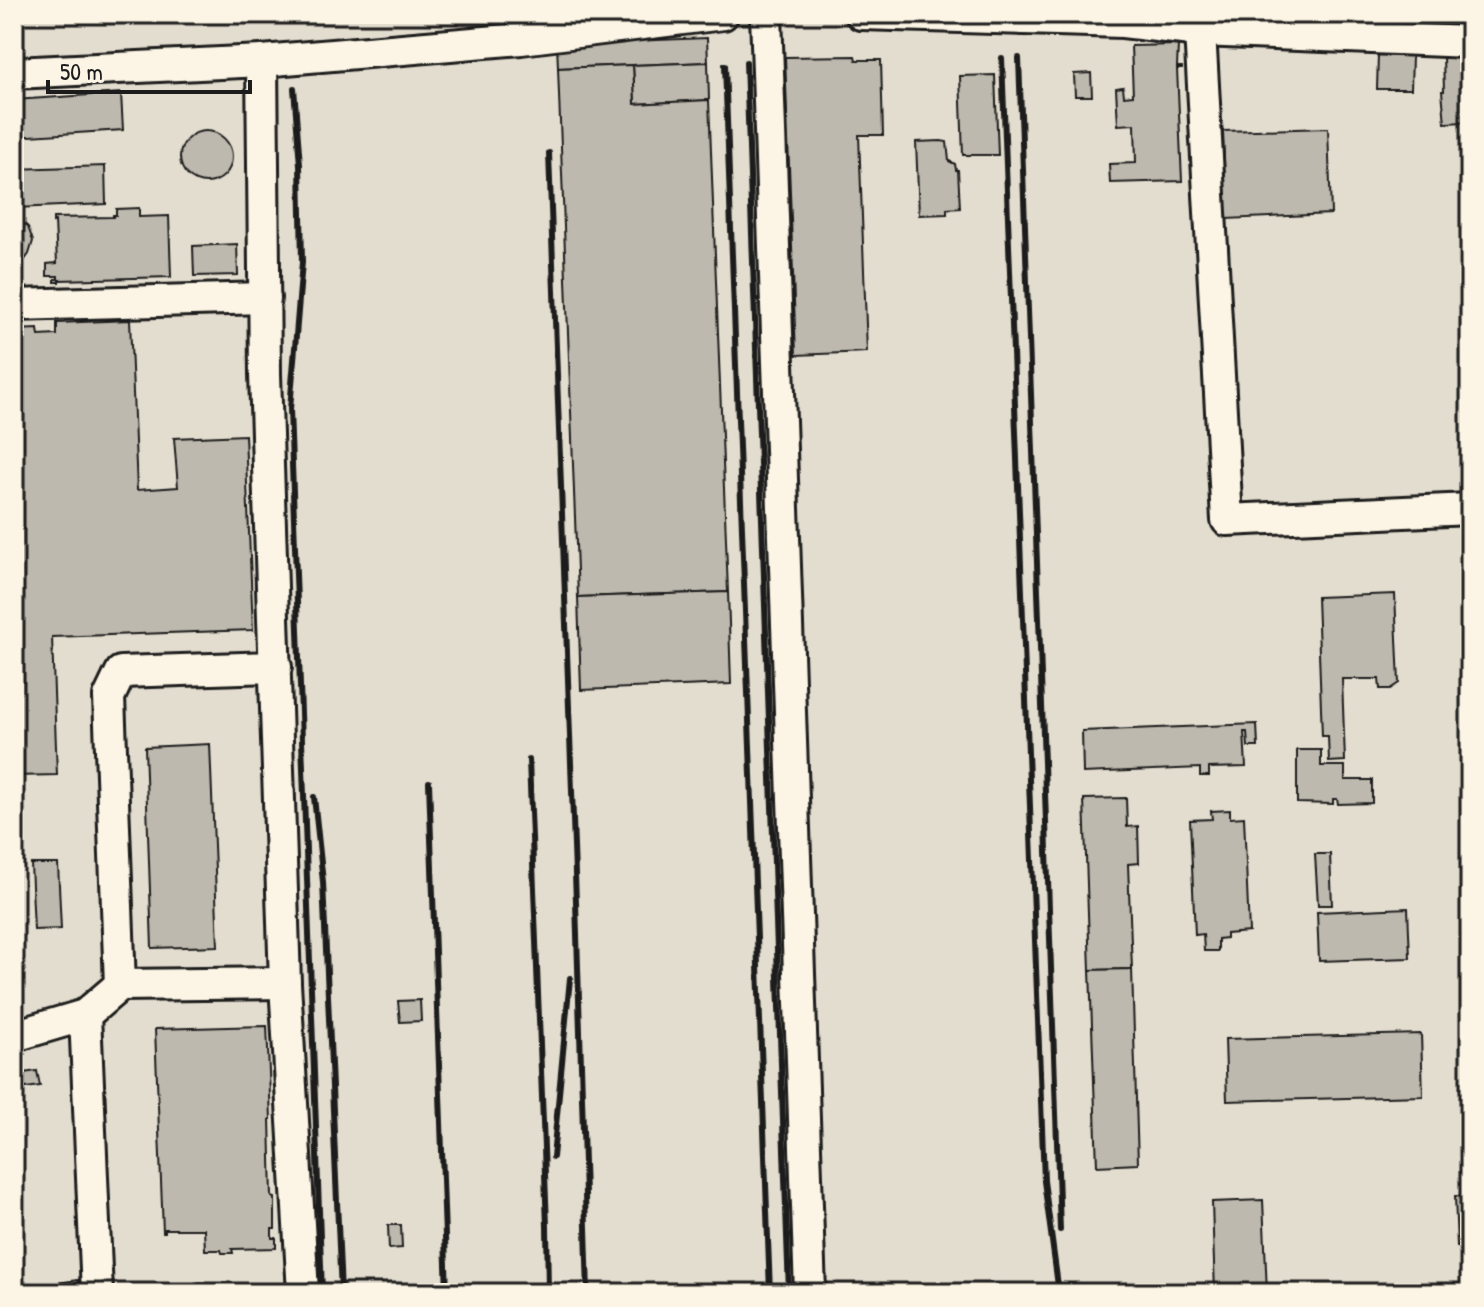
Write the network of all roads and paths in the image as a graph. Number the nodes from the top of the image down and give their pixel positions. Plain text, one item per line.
1 (723, 14) edge
2 (766, 14) edge
3 (861, 14) edge
4 (1200, 31) junction
5 (1470, 42) edge
6 (262, 61) junction
7 (14, 73) edge
8 (265, 298) junction
9 (14, 305) edge
10 (1470, 509) edge
11 (276, 667) junction
12 (285, 983) junction
13 (120, 985) junction
14 (85, 1015) junction
15 (14, 1036) edge
16 (97, 1293) edge
17 (303, 1293) edge
18 (810, 1293) edge

1 - 6 lane
2 - 18 lane
3 - 4 lane
4 - 5 lane
4 - 10 lane
6 - 7 lane
6 - 8 lane
8 - 9 lane
8 - 11 lane
11 - 12 lane
11 - 13 lane
12 - 13 lane
12 - 17 lane
13 - 14 lane
14 - 15 lane
14 - 16 lane

